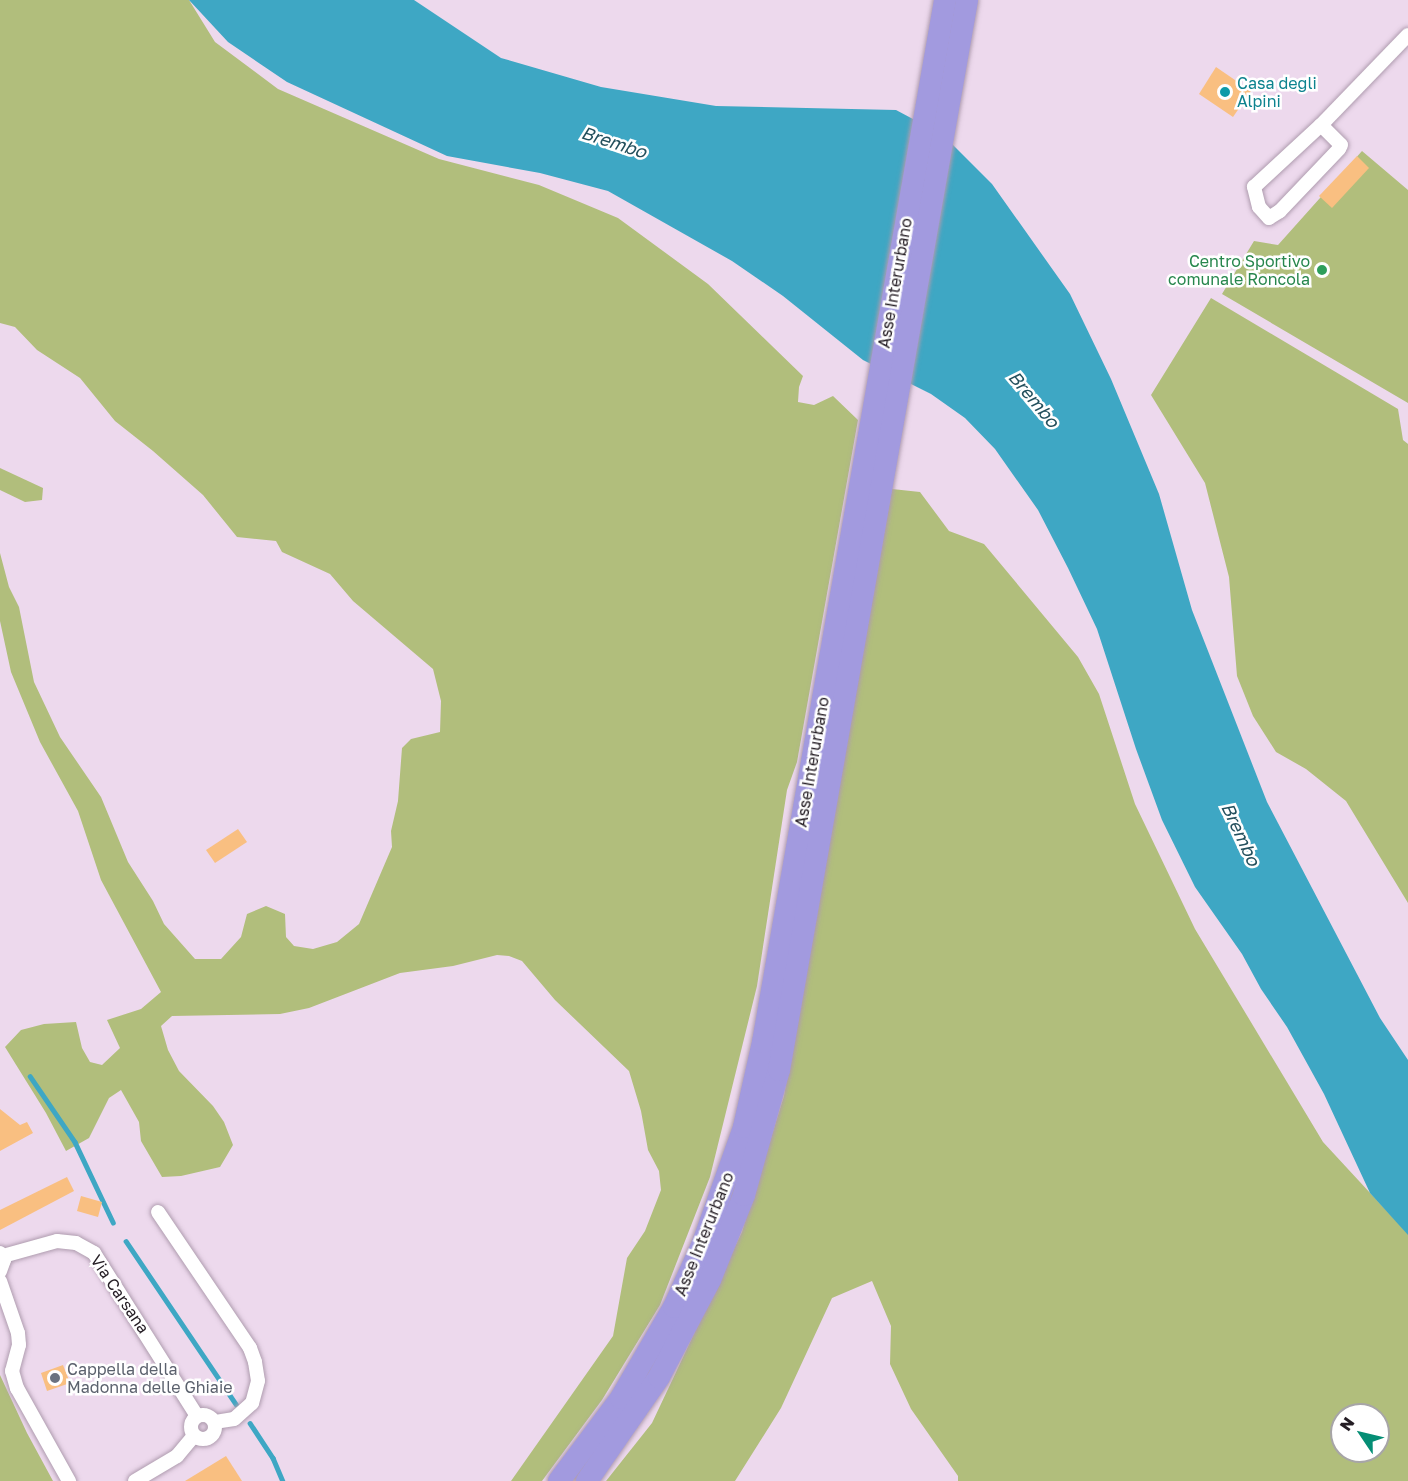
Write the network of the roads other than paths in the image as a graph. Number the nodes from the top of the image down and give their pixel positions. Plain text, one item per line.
1 (945, 0) edge
2 (967, 0) edge
3 (1408, 35) edge
4 (1321, 125) junction
5 (158, 1212) dead end
6 (2, 1254) edge
7 (0, 1271) edge
8 (0, 1281) edge
9 (197, 1416) junction
10 (214, 1422) junction
11 (194, 1436) junction
12 (69, 1481) edge
13 (135, 1481) edge
14 (559, 1481) edge
15 (587, 1481) edge

1 - 14 highway, Asse Interurbano
2 - 15 highway, Asse Interurbano
3 - 4 street
4 - 4 street
5 - 10 street
6 - 7 street, Via Carsana
6 - 9 street, Via Carsana
8 - 12 street
9 - 10 street
9 - 11 street
10 - 11 street
11 - 13 street

